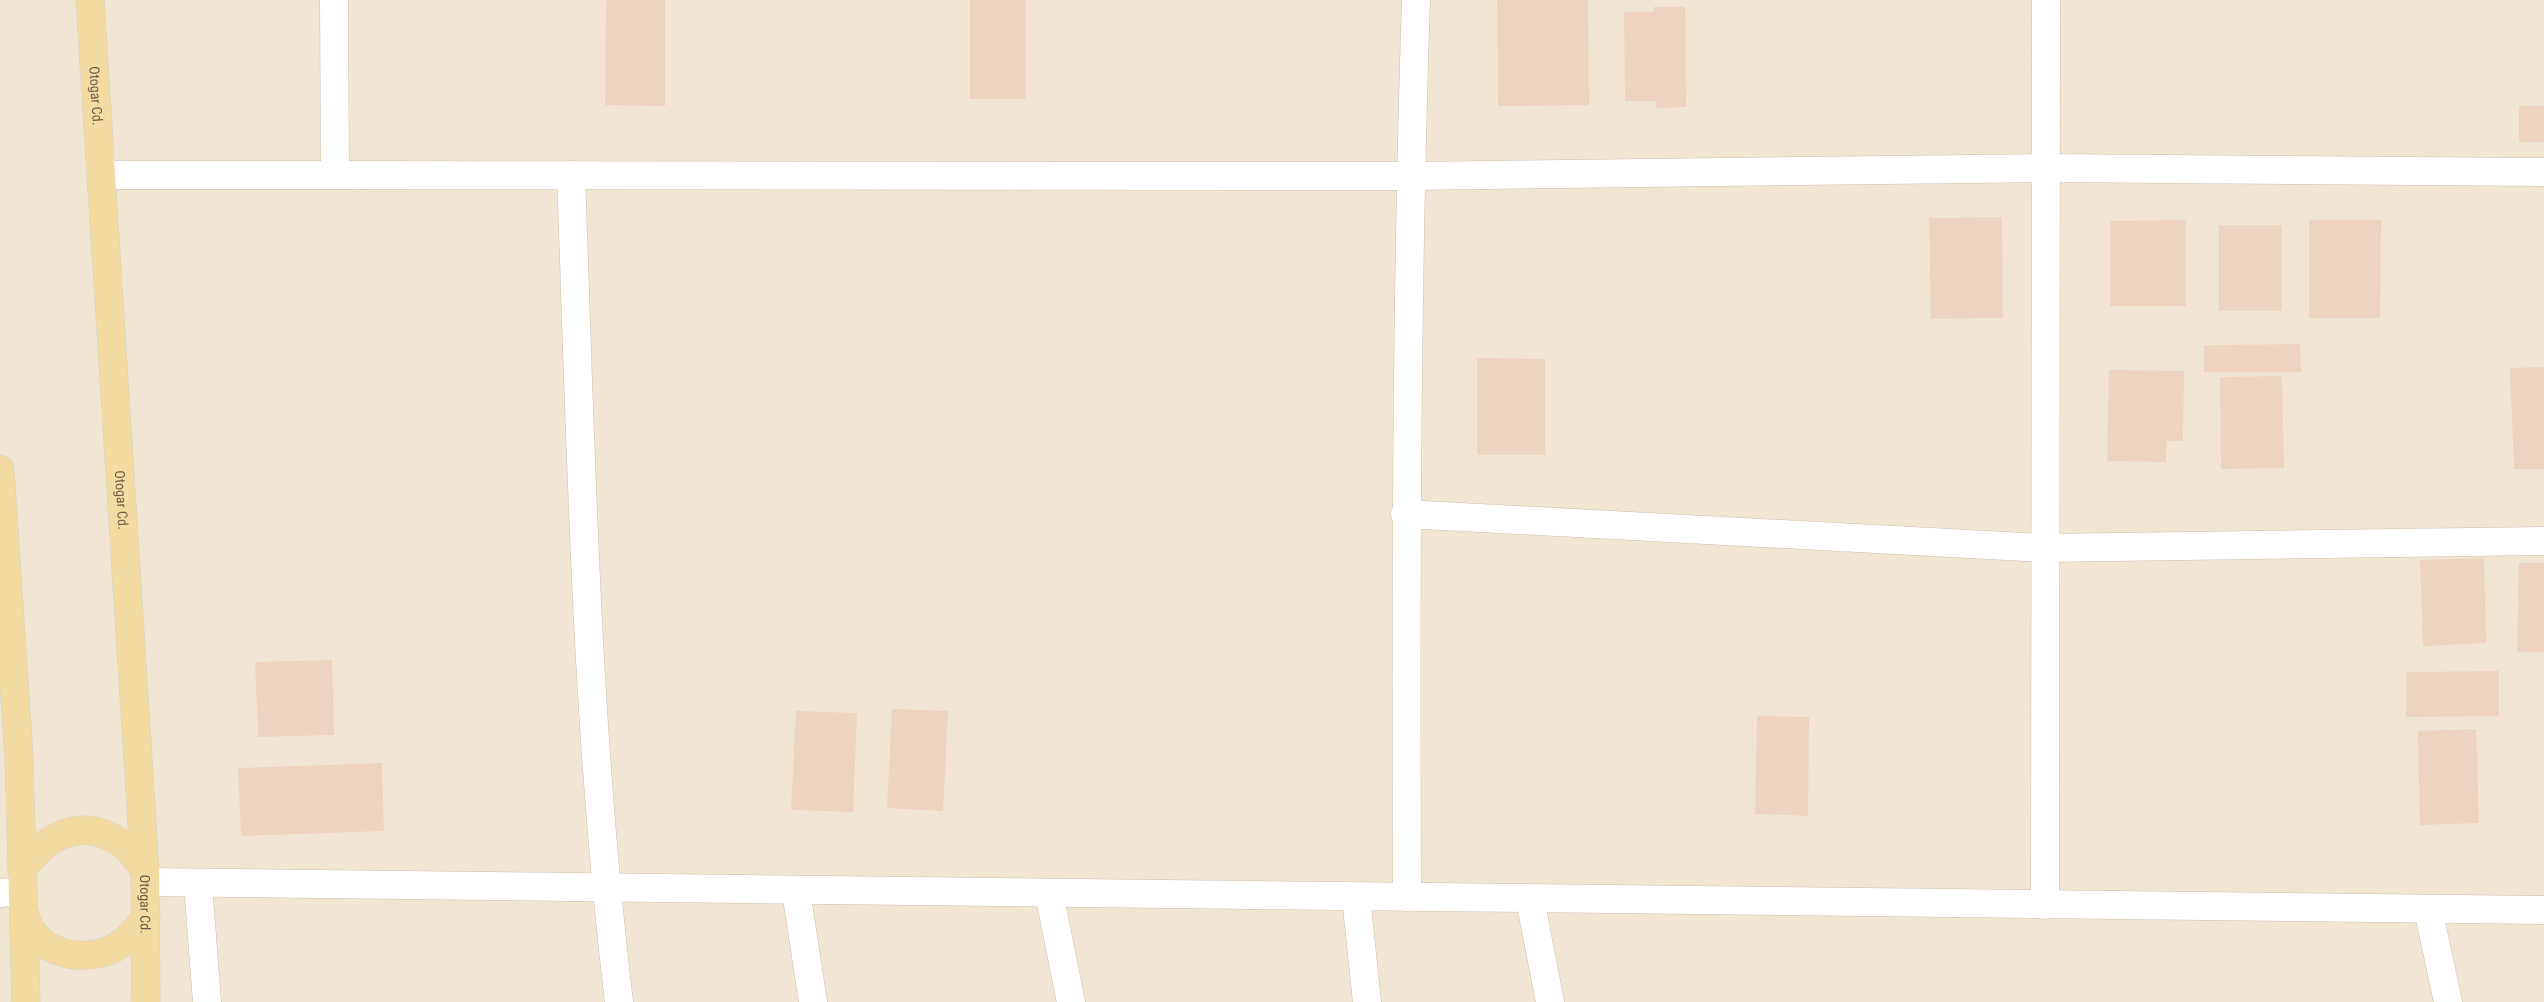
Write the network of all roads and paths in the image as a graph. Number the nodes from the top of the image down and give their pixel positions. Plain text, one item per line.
1 (90, 0) edge
2 (334, 0) edge
3 (1416, 0) edge
4 (2046, 0) edge
5 (2045, 168) junction
6 (2544, 172) edge
7 (101, 175) junction
8 (335, 175) junction
9 (571, 175) junction
10 (1410, 176) junction
11 (0, 469) edge
12 (1405, 514) junction
13 (2544, 541) edge
14 (2045, 548) junction
15 (145, 876) junction
16 (198, 884) junction
17 (606, 889) junction
18 (17, 891) edge
19 (796, 891) junction
20 (1050, 893) junction
21 (1356, 897) junction
22 (1407, 897) junction
23 (1530, 899) junction
24 (2045, 905) junction
25 (2428, 909) junction
26 (2544, 910) edge
27 (146, 917) junction
28 (26, 1002) edge
29 (146, 1002) edge
30 (207, 1002) edge
31 (619, 1002) edge
32 (812, 1002) edge
33 (1071, 1002) edge
34 (1366, 1002) edge
35 (1550, 1002) edge
36 (2448, 1002) edge

1 - 7 main road, Otogar Cd.
2 - 8 street
3 - 10 street
4 - 5 street
5 - 6 street
5 - 10 street
5 - 14 street
7 - 8 street
7 - 15 main road, Otogar Cd.
8 - 9 street
9 - 10 street
9 - 17 street
10 - 12 street
11 - 18 main road
12 - 14 street
12 - 22 street
13 - 14 street
14 - 24 street
15 - 16 street
15 - 18 main road
15 - 27 main road, Otogar Cd.
16 - 17 street
16 - 30 street
17 - 19 street
17 - 31 street
18 - 27 main road
18 - 28 main road
19 - 20 street
19 - 32 street
20 - 21 street
20 - 33 street
21 - 22 street
21 - 34 street
22 - 23 street
23 - 24 street
23 - 35 street
24 - 25 street
25 - 26 street
25 - 36 street
27 - 29 main road, Otogar Cd.

